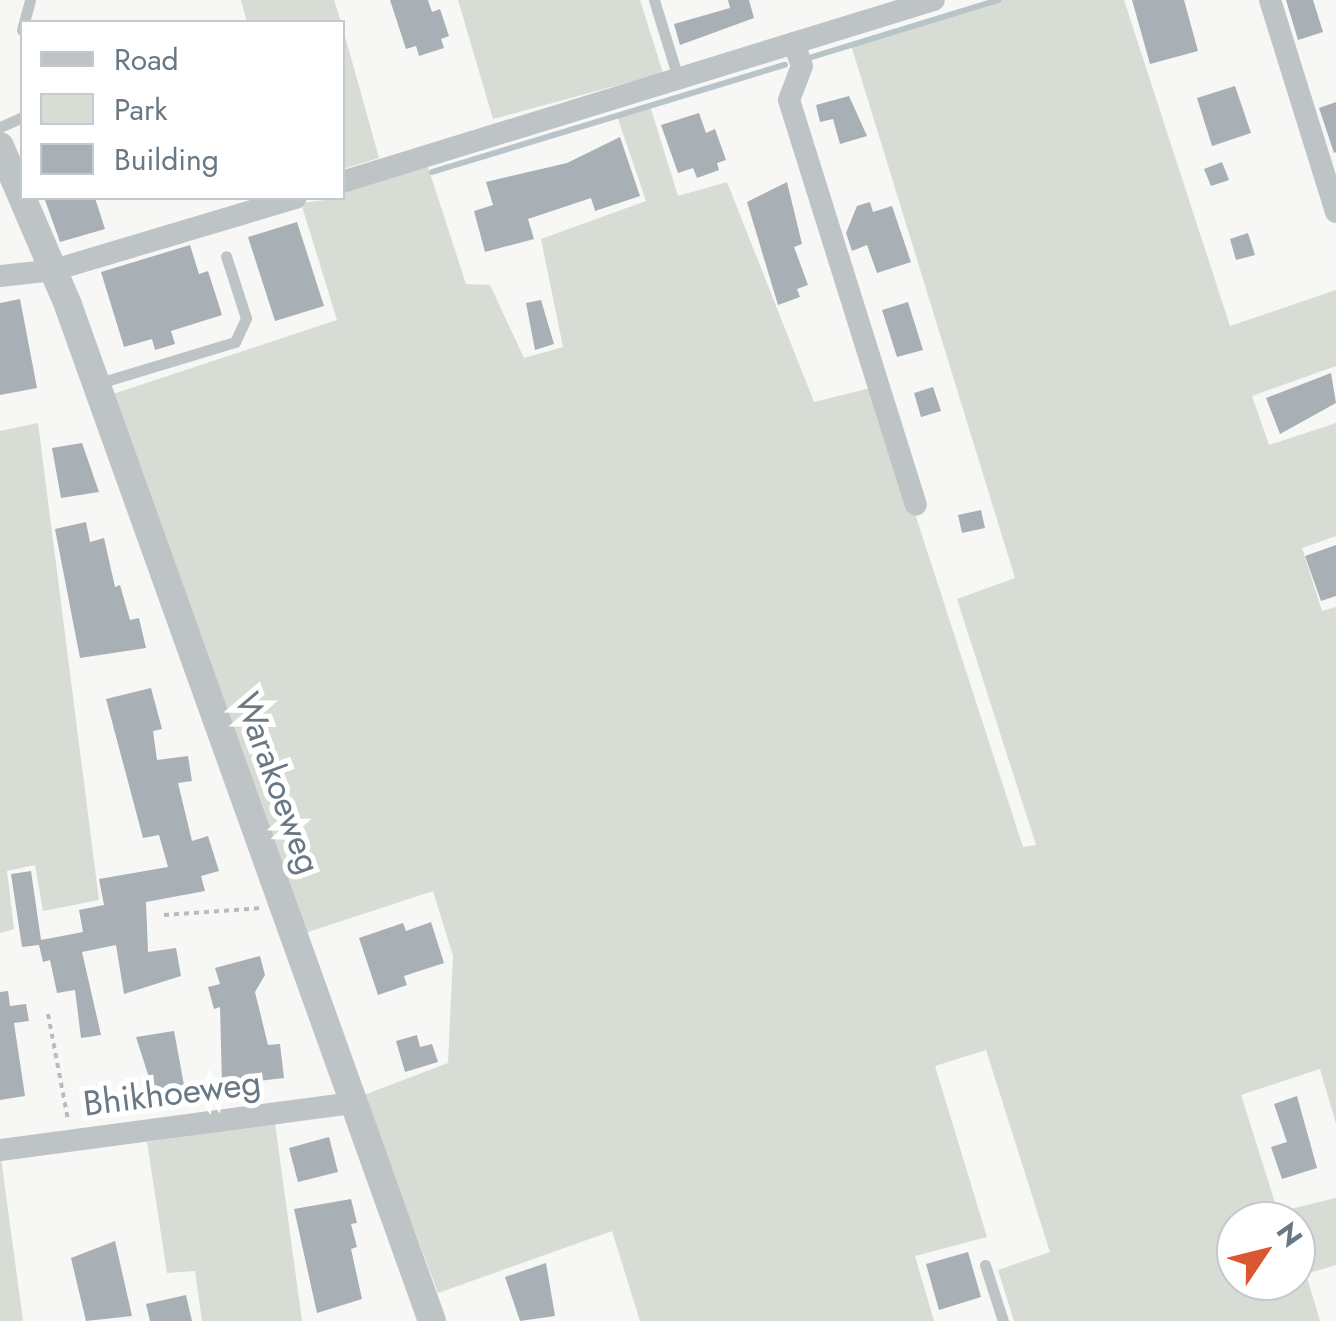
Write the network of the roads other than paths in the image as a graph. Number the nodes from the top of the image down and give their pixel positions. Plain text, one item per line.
1 (654, 0) edge
2 (934, 0) edge
3 (1270, 0) edge
4 (794, 43) junction
5 (678, 78) junction
6 (0, 146) edge
7 (345, 181) edge
8 (20, 192) edge
9 (24, 200) edge
10 (279, 200) edge
11 (233, 206) edge
12 (1336, 212) edge
13 (226, 256) dead end
14 (54, 270) junction
15 (0, 276) edge
16 (96, 384) junction
17 (916, 505) dead end
18 (352, 1103) junction
19 (0, 1150) edge
20 (985, 1265) dead end
21 (432, 1321) edge
22 (1003, 1321) edge

1 - 5 lane
2 - 4 street
3 - 12 street
4 - 5 street
4 - 17 street
5 - 7 street
6 - 8 street, Warakoeweg
9 - 14 street, Warakoeweg
10 - 11 street
11 - 14 street
13 - 16 lane
14 - 15 street
14 - 16 street, Warakoeweg
16 - 18 street, Warakoeweg
18 - 19 street, Bhikhoeweg
18 - 21 street, Warakoeweg
20 - 22 lane

